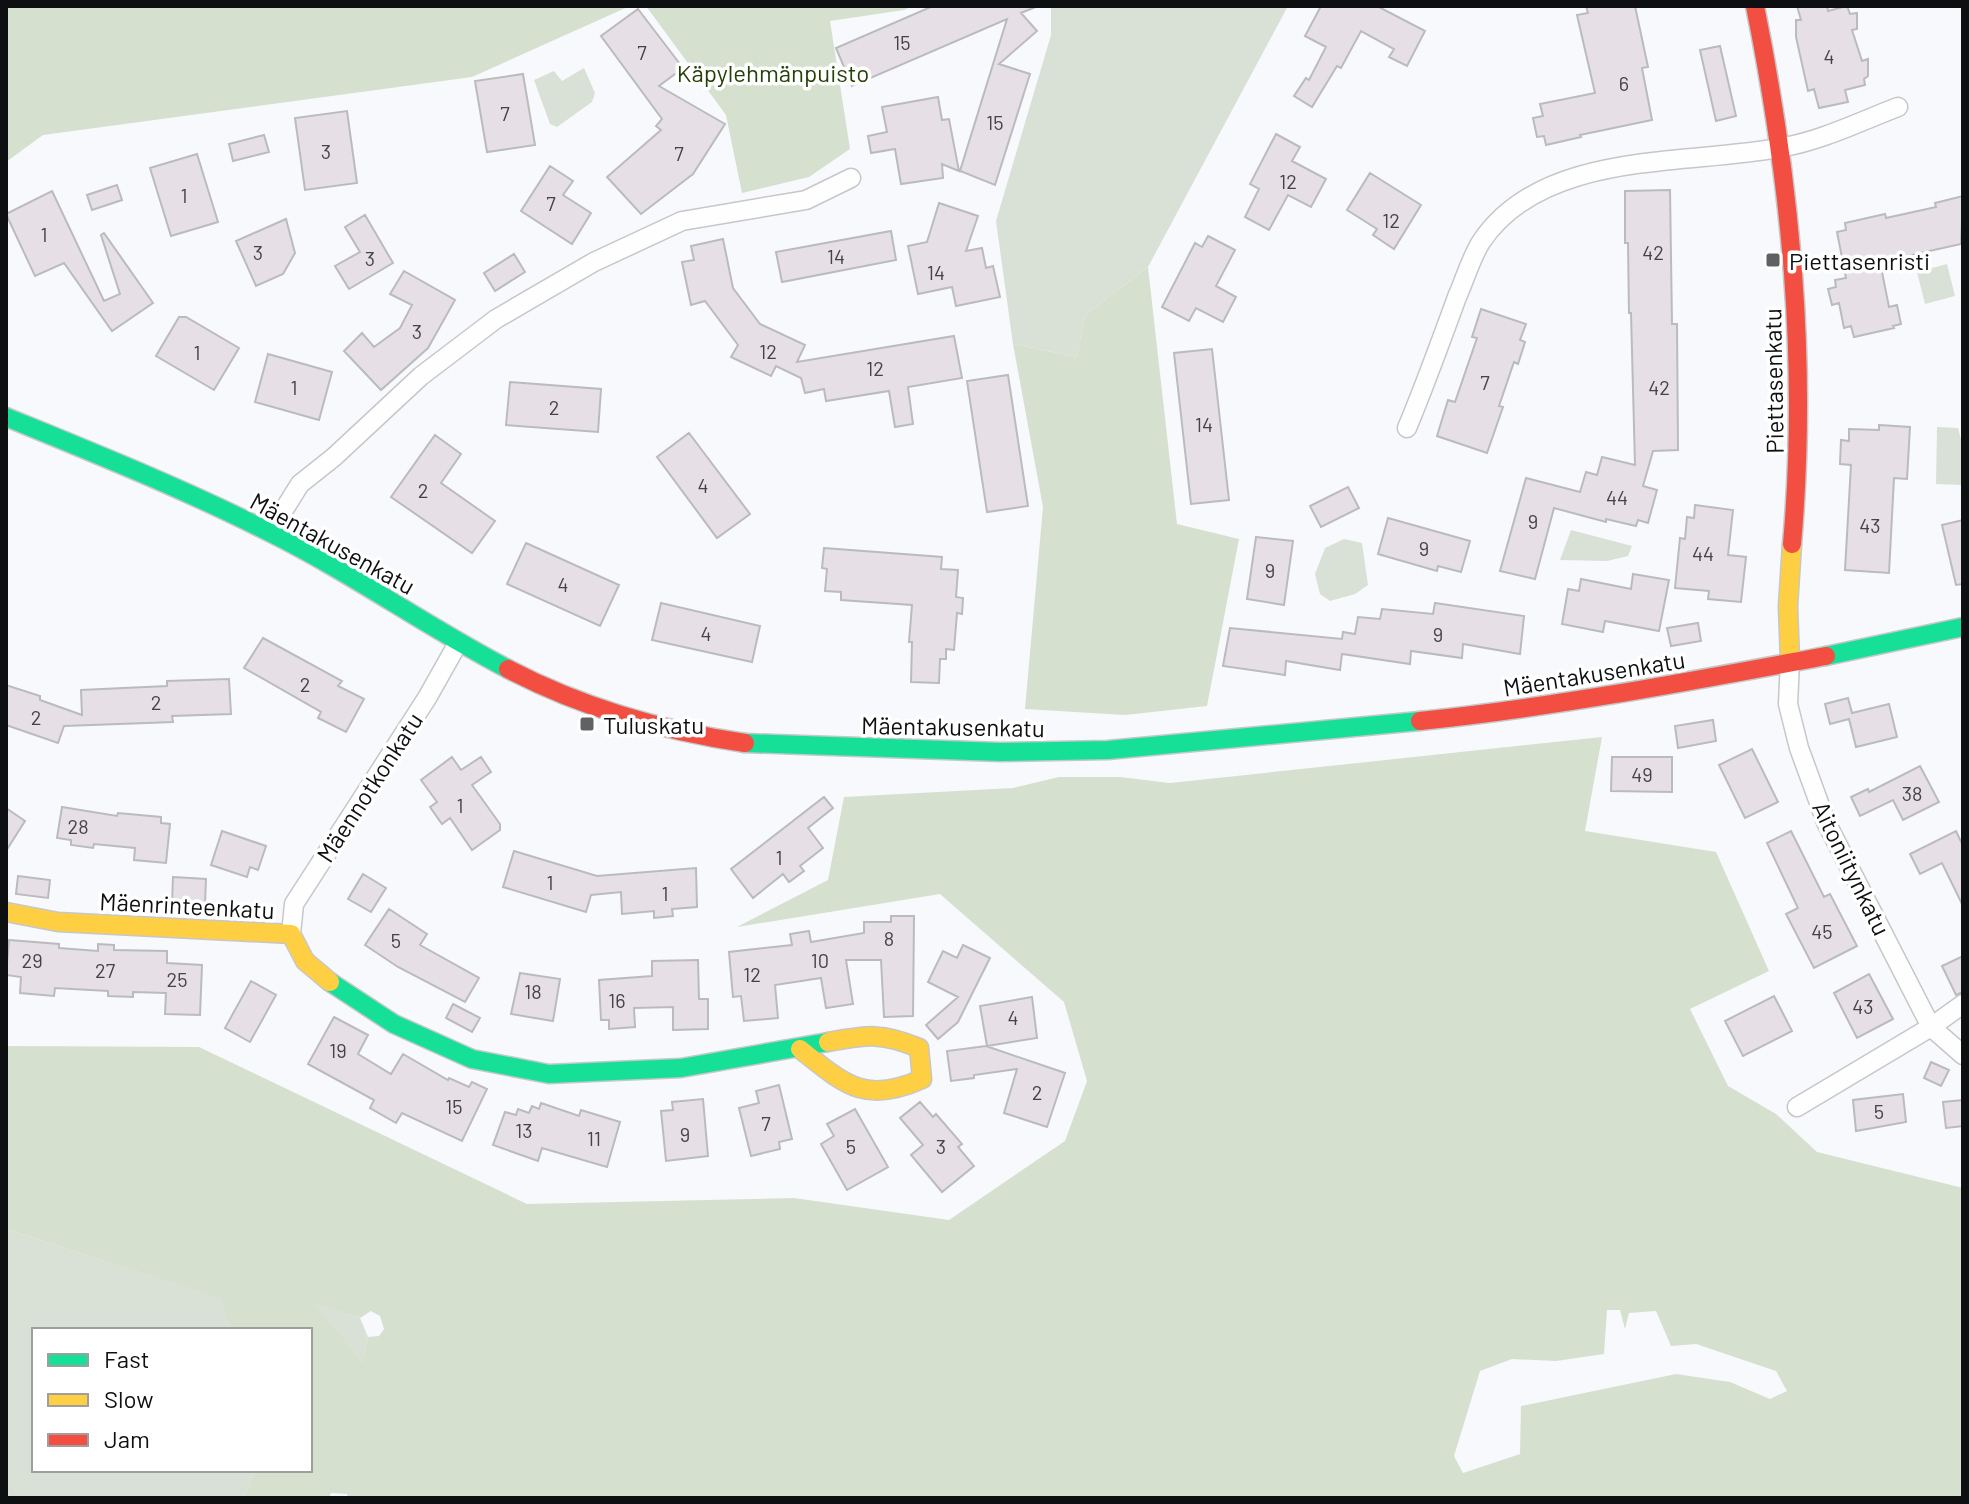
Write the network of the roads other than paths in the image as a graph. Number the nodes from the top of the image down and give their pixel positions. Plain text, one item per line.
1 (1755, 6) edge
2 (1898, 107) dead end
3 (1781, 148) junction
4 (851, 178) dead end
5 (6, 417) edge
6 (1407, 428) dead end
7 (270, 532) junction
8 (1963, 627) edge
9 (458, 643) junction
10 (1790, 661) junction
11 (6, 912) edge
12 (291, 934) junction
13 (1963, 1004) edge
14 (1931, 1027) junction
15 (800, 1049) junction
16 (1963, 1055) edge
17 (1797, 1107) dead end

1 - 3 main road, Piettasenkatu
2 - 3 street
3 - 6 street
3 - 10 main road, Piettasenkatu
4 - 7 street
5 - 7 main road, Mäentakusenkatu
7 - 9 main road, Mäentakusenkatu
8 - 10 main road, Mäentakusenkatu
9 - 10 main road, Mäentakusenkatu
9 - 12 street, Mäennotkonkatu
10 - 14 street, Aitoniitynkatu
11 - 12 main road, Mäenrinteenkatu
12 - 15 main road, Mäenrinteenkatu
13 - 14 street
14 - 16 street, Aitoniitynkatu
14 - 17 street
15 - 15 main road, Mäenrinteenkatu

